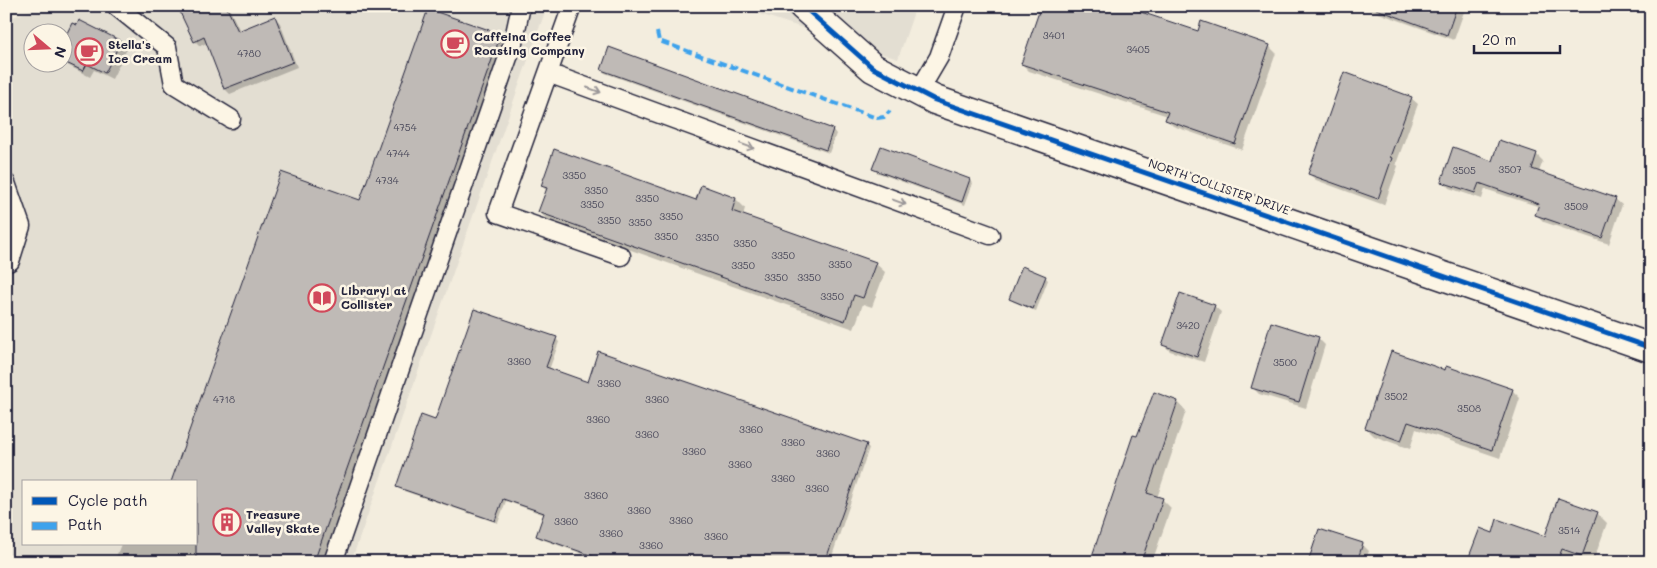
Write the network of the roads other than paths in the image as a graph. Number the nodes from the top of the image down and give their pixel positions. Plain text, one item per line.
1 (116, 6) edge
2 (521, 6) edge
3 (572, 6) edge
4 (803, 6) edge
5 (957, 6) edge
6 (548, 73) junction
7 (919, 91) junction
8 (231, 119) dead end
9 (6, 183) edge
10 (990, 235) dead end
11 (621, 256) dead end
12 (6, 263) edge
13 (1651, 348) edge
14 (333, 562) edge

1 - 8 lane
2 - 14 lane
3 - 6 lane
4 - 7 street, NORTH COLLISTER DRIVE
5 - 7 lane
6 -> 10 lane
6 - 11 lane
7 - 13 street, NORTH COLLISTER DRIVE
9 - 12 lane

